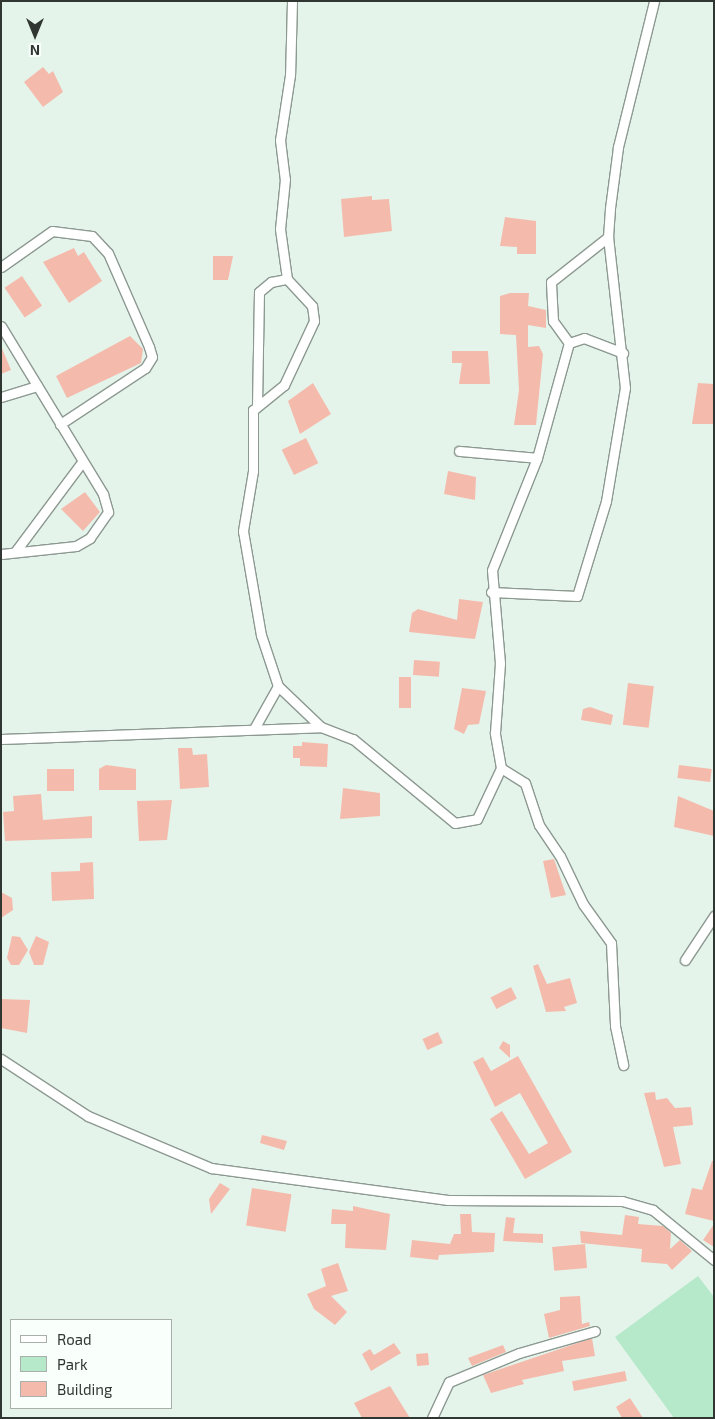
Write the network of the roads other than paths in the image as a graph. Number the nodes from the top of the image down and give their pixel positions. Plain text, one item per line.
1 (292, 1) edge
2 (654, 1) edge
3 (608, 237) junction
4 (1, 267) edge
5 (287, 279) junction
6 (1, 326) edge
7 (569, 343) junction
8 (624, 353) junction
9 (38, 386) junction
10 (1, 398) edge
11 (256, 406) junction
12 (60, 424) junction
13 (459, 451) dead end
14 (537, 458) junction
15 (82, 462) junction
16 (15, 552) junction
17 (1, 554) edge
18 (491, 592) junction
19 (278, 686) junction
20 (255, 727) junction
21 (321, 727) junction
22 (1, 739) edge
23 (501, 768) junction
24 (714, 916) edge
25 (685, 960) dead end
26 (1, 1059) edge
27 (623, 1065) dead end
28 (714, 1260) edge
29 (595, 1331) dead end
30 (432, 1418) edge

1 - 5 street
2 - 3 street
3 - 7 street
3 - 8 street
4 - 12 street
5 - 11 street
5 - 11 street
6 - 9 street
7 - 8 street
7 - 14 street
8 - 18 street
9 - 10 street
9 - 12 street
11 - 19 street
12 - 15 street
13 - 14 street
14 - 18 street
15 - 16 street
15 - 16 street
16 - 17 street
18 - 23 street
19 - 20 street
19 - 21 street
20 - 21 street
20 - 22 street
21 - 23 street
23 - 27 street
24 - 25 street
26 - 28 street
29 - 30 street

